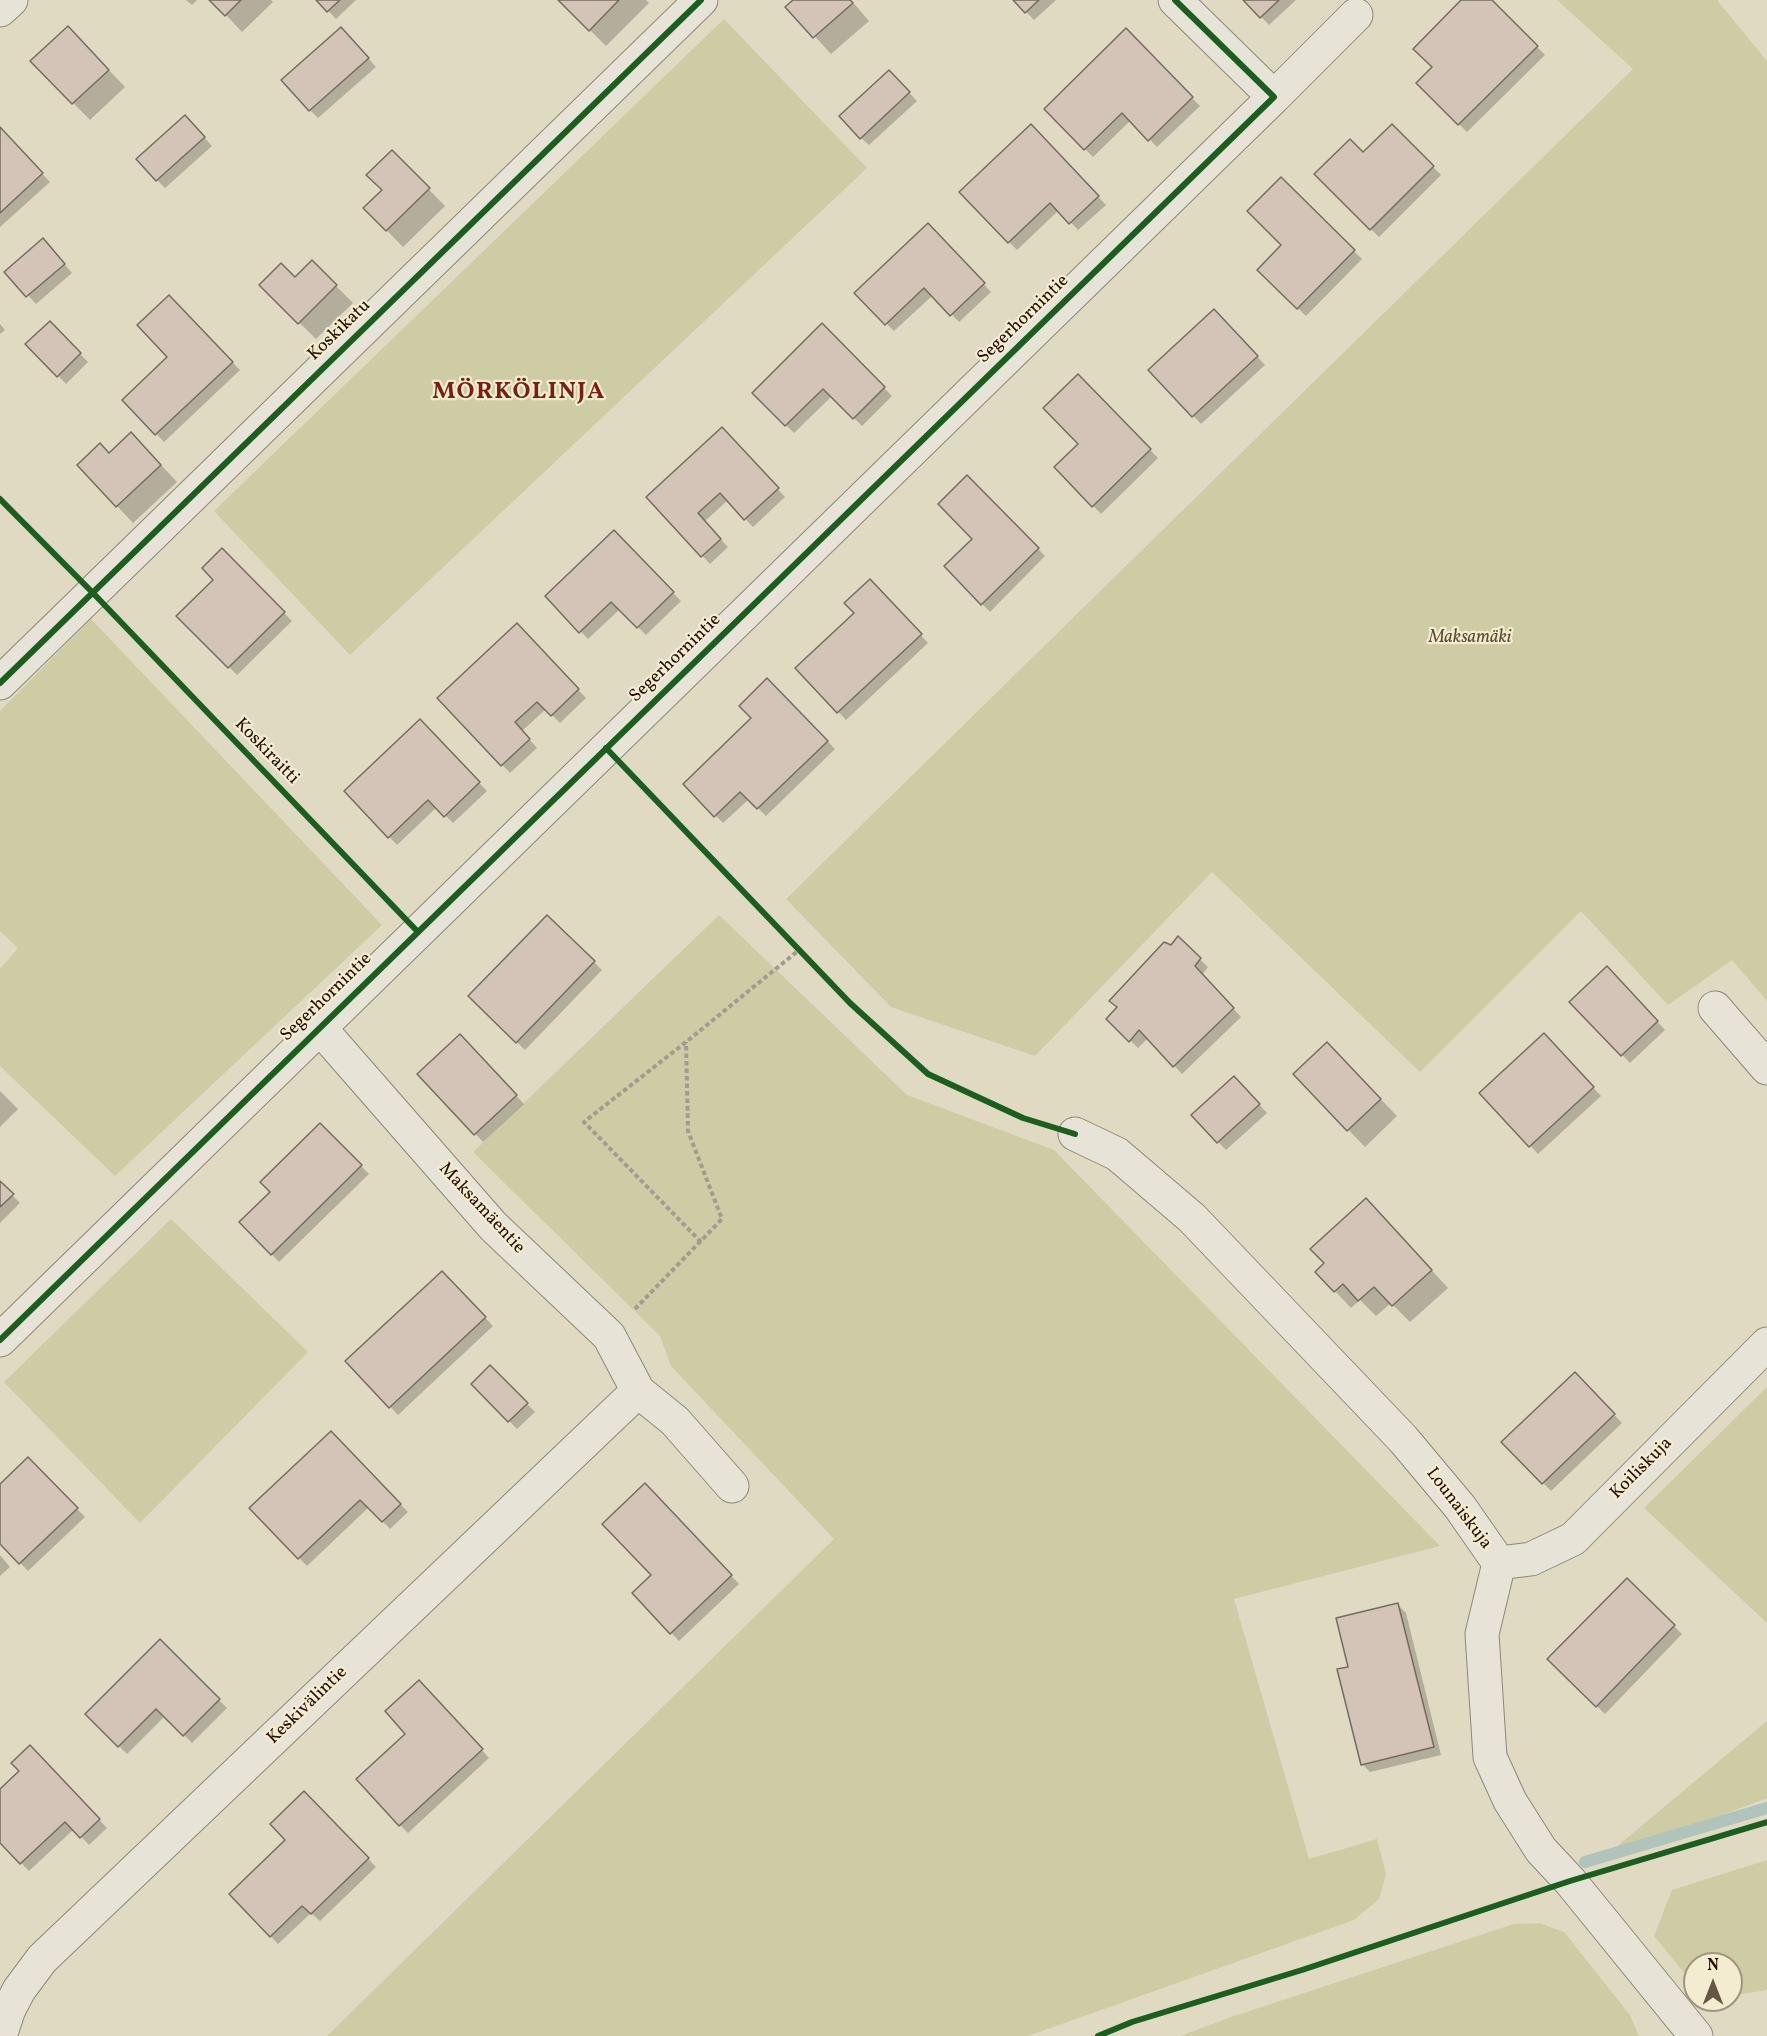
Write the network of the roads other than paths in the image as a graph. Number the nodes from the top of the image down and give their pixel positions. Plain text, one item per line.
1 (11, 0) edge
2 (701, 0) edge
3 (1175, 0) edge
4 (0, 10) edge
5 (1356, 15) dead end
6 (1274, 98) junction
7 (0, 683) edge
8 (1715, 1008) dead end
9 (319, 1027) junction
10 (1767, 1068) edge
11 (1075, 1134) dead end
12 (0, 1340) edge
13 (1767, 1344) edge
14 (638, 1391) junction
15 (732, 1486) dead end
16 (1499, 1563) junction
17 (0, 2036) edge
18 (1696, 2036) edge

1 - 4 street
2 - 7 street, Koskikatu
3 - 6 street
5 - 6 street, Segerhornintie
6 - 9 street, Segerhornintie
8 - 10 street
9 - 12 street, Segerhornintie
9 - 14 street, Maksamäentie
11 - 16 street, Lounaiskuja
13 - 16 street, Koiliskuja
14 - 15 street
14 - 17 street, Keskivälintie
16 - 18 street, Lounaiskuja

